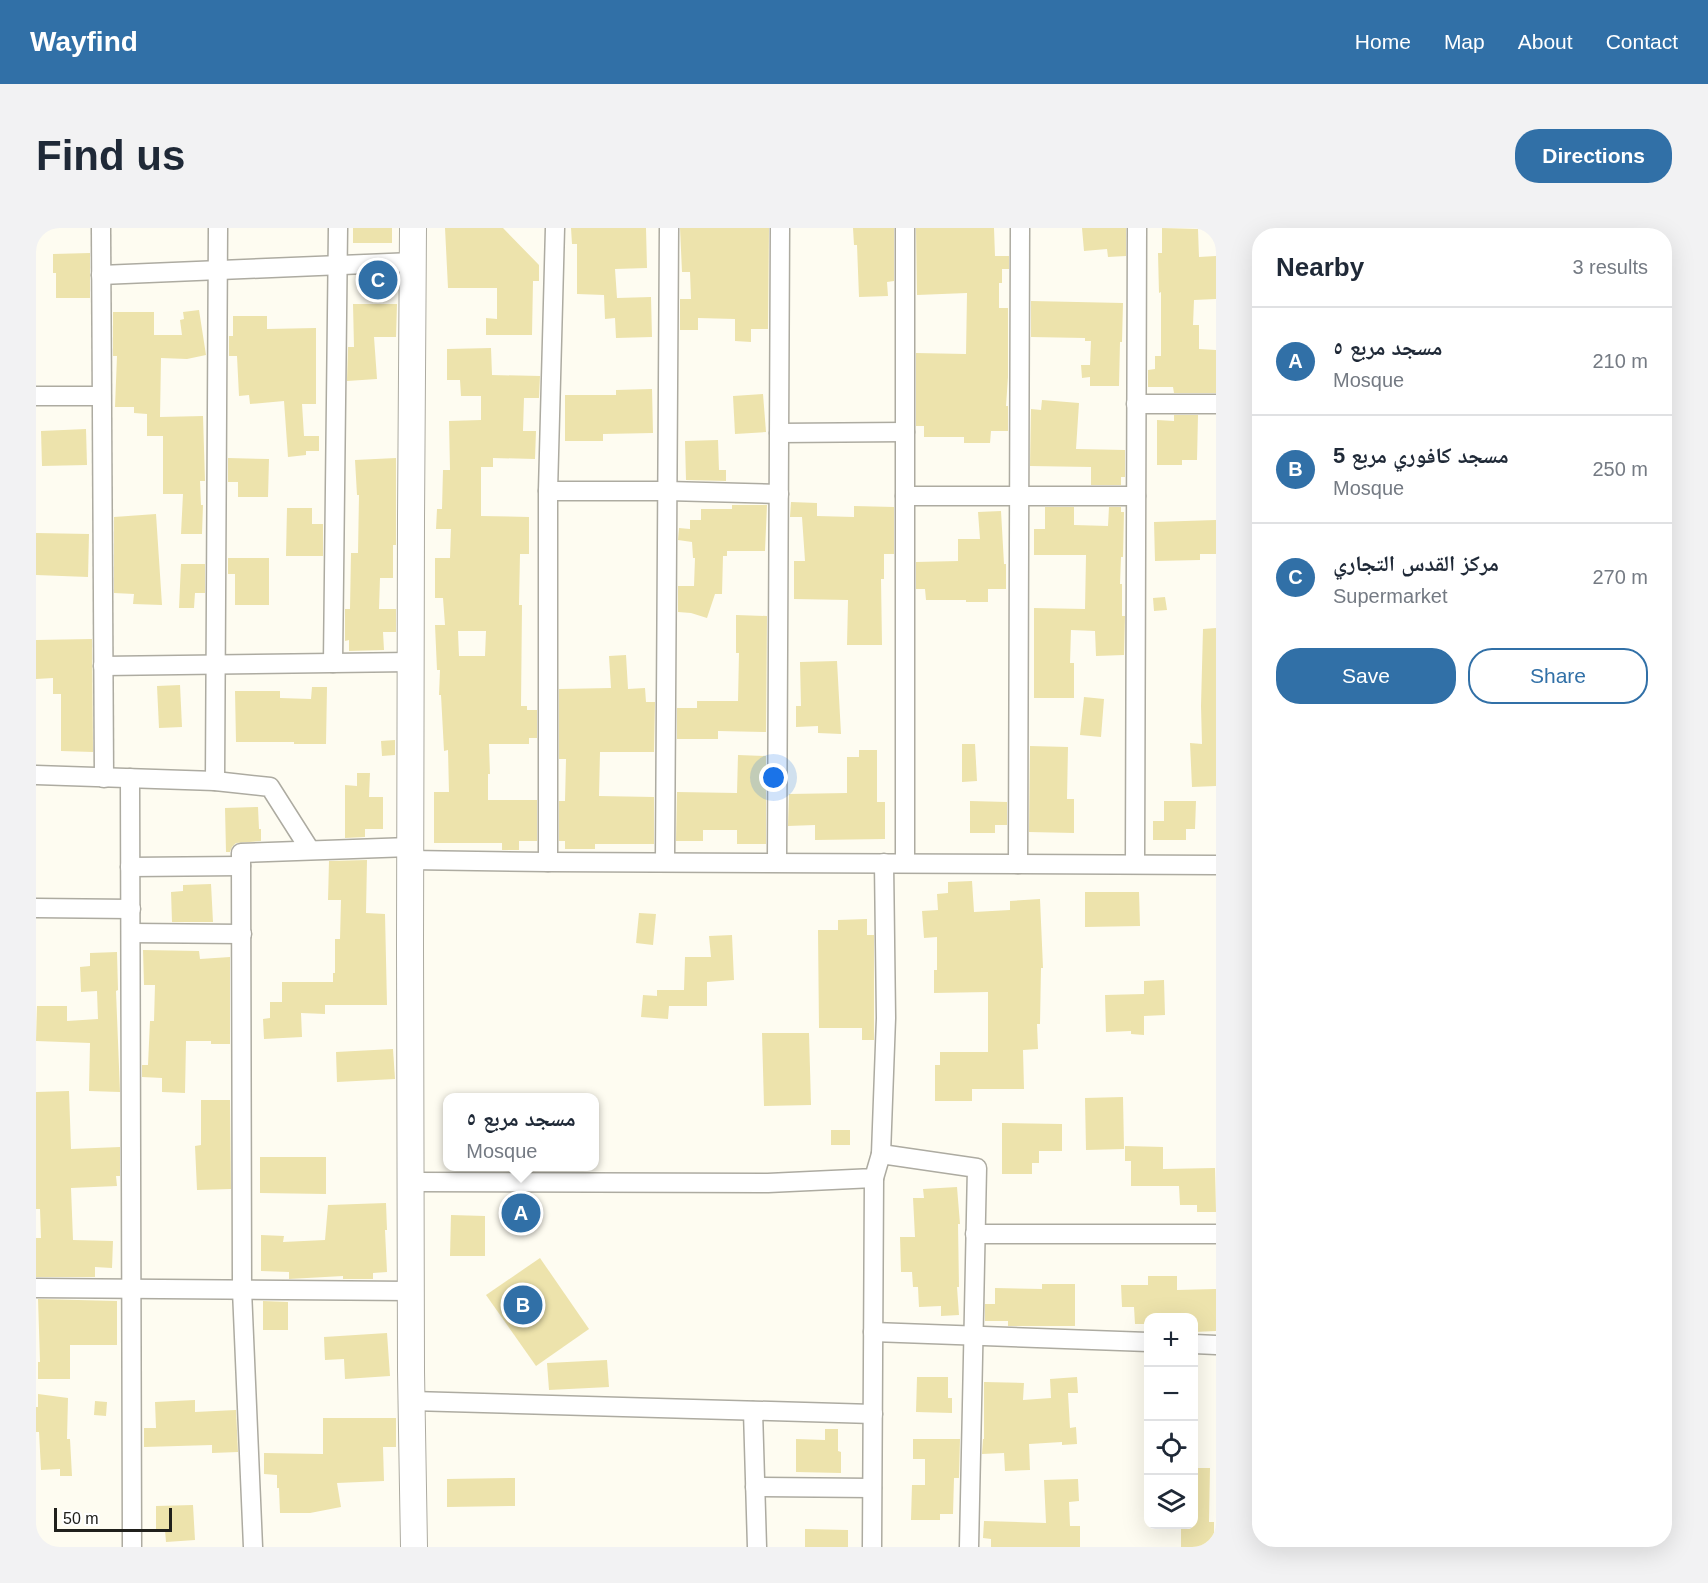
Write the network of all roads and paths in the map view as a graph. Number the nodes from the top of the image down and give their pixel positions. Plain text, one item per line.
1 (100, 228) edge
2 (218, 228) edge
3 (338, 228) edge
4 (413, 228) edge
5 (555, 228) edge
6 (669, 228) edge
7 (780, 228) edge
8 (905, 228) edge
9 (1020, 228) edge
10 (1137, 228) edge
11 (413, 262) junction
12 (337, 265) junction
13 (218, 270) junction
14 (101, 274) junction
15 (36, 396) edge
16 (101, 396) junction
17 (1136, 404) junction
18 (1216, 404) edge
19 (905, 432) junction
20 (779, 433) junction
21 (548, 491) junction
22 (668, 491) junction
23 (779, 494) junction
24 (905, 496) junction
25 (1019, 496) junction
26 (1136, 496) junction
27 (411, 662) junction
28 (333, 663) junction
29 (215, 664) junction
30 (103, 666) junction
31 (36, 775) edge
32 (104, 778) junction
33 (129, 778) junction
34 (215, 781) junction
35 (310, 850) junction
36 (410, 853) junction
37 (664, 861) junction
38 (548, 862) junction
39 (777, 862) junction
40 (884, 863) junction
41 (905, 863) junction
42 (1018, 864) junction
43 (1135, 864) junction
44 (1216, 865) edge
45 (241, 866) junction
46 (130, 867) junction
47 (36, 908) edge
48 (131, 909) junction
49 (131, 933) junction
50 (242, 934) junction
51 (882, 1154) junction
52 (874, 1178) junction
53 (412, 1182) junction
54 (975, 1234) junction
55 (1216, 1234) edge
56 (36, 1288) edge
57 (132, 1289) junction
58 (242, 1290) junction
59 (411, 1291) junction
60 (873, 1332) junction
61 (973, 1336) junction
62 (1144, 1342) edge
63 (1198, 1344) edge
64 (1216, 1345) edge
65 (412, 1401) junction
66 (753, 1411) junction
67 (873, 1414) junction
68 (755, 1487) junction
69 (872, 1488) junction
70 (132, 1547) edge
71 (254, 1547) edge
72 (414, 1547) edge
73 (757, 1547) edge
74 (872, 1547) edge
75 (969, 1547) edge

1 - 14 street
2 - 13 street
3 - 12 street
4 - 11 street
5 - 21 street
6 - 22 street
7 - 20 street
8 - 19 street
9 - 25 street
10 - 17 street
11 - 12 street
11 - 27 street
12 - 13 street
12 - 28 street
13 - 14 street
13 - 29 street
14 - 16 street
15 - 16 street
16 - 30 street
17 - 18 street
17 - 26 street
19 - 20 street
19 - 24 street
20 - 23 street
21 - 22 street
21 - 38 street
22 - 23 street
22 - 37 street
23 - 39 street
24 - 25 street
24 - 41 street
25 - 26 street
25 - 42 street
26 - 43 street
27 - 28 street
27 - 36 street
28 - 29 street
29 - 30 street
29 - 34 street
30 - 32 street
31 - 32 street
32 - 33 street
33 - 34 street
33 - 46 street
34 - 35 street
35 - 36 street
35 - 45 street
36 - 38 street
36 - 53 street
37 - 38 street
37 - 39 street
39 - 40 street
40 - 41 street
40 - 51 street
41 - 42 street
42 - 43 street
43 - 44 street
45 - 46 street
45 - 50 street
46 - 48 street
47 - 48 street
48 - 49 street
49 - 50 street
49 - 57 street
50 - 58 street
51 - 52 street
51 - 54 street
52 - 53 street
52 - 60 street
53 - 59 street
54 - 55 street
54 - 61 street
56 - 57 street
57 - 58 street
57 - 70 street
58 - 59 street
58 - 71 street
59 - 65 street
60 - 61 street
60 - 67 street
61 - 62 street
61 - 75 street
63 - 64 street
65 - 66 street
65 - 72 street
66 - 67 street
66 - 68 street
67 - 69 street
68 - 69 street
68 - 73 street
69 - 74 street

